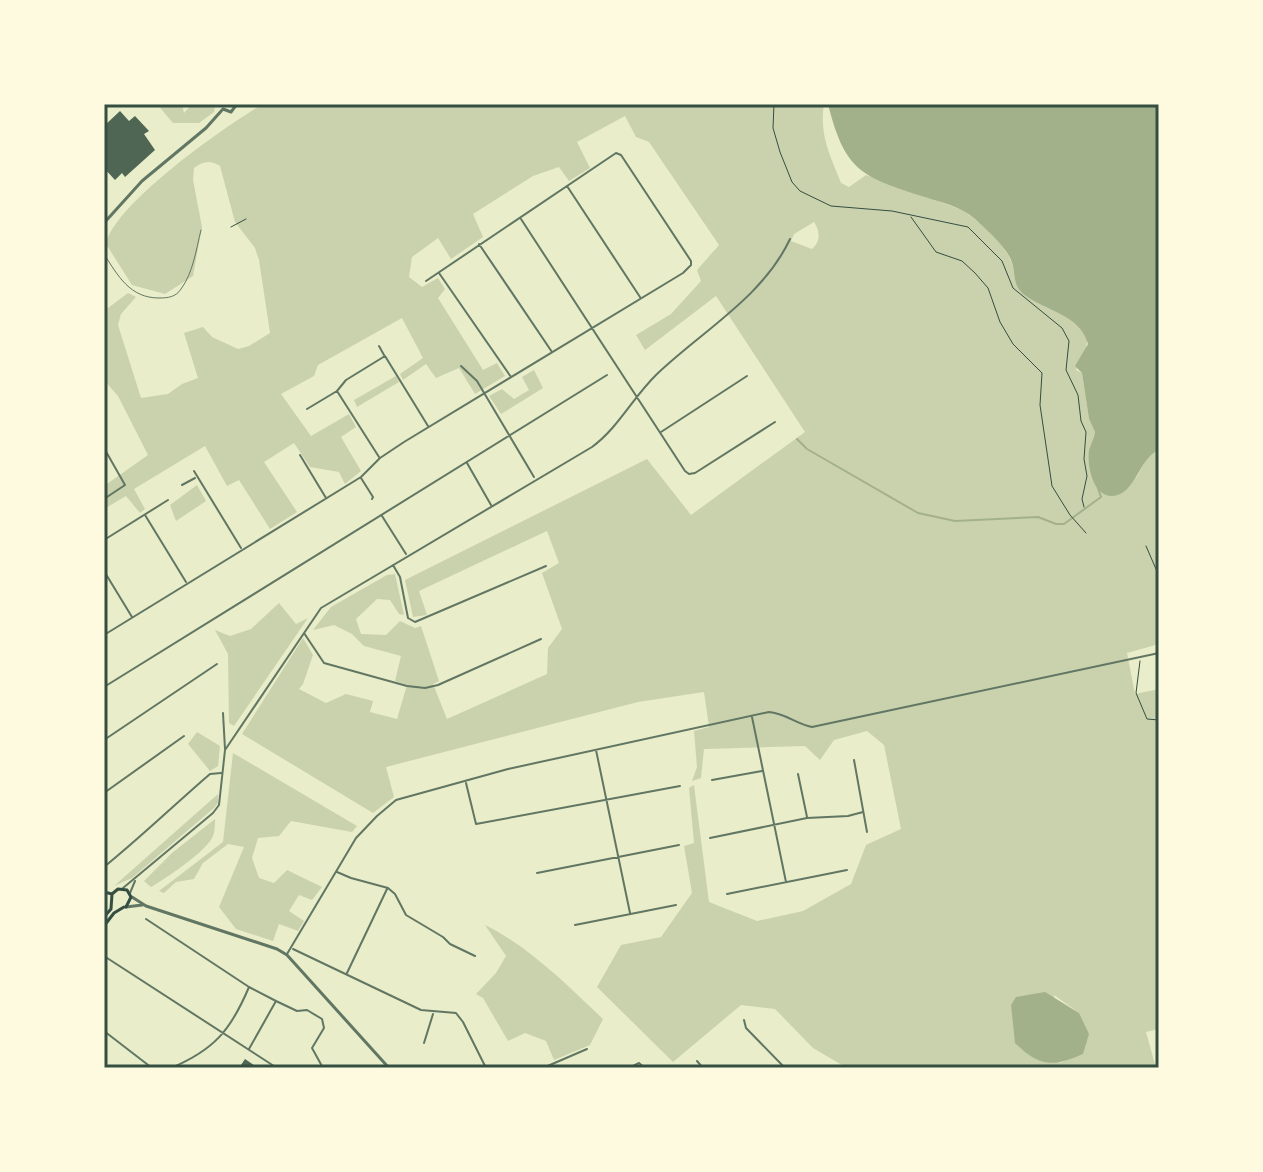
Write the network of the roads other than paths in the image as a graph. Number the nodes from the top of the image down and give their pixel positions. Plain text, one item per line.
1 (237, 104) edge
2 (222, 106) edge
3 (567, 186) junction
4 (520, 218) junction
5 (104, 223) edge
6 (201, 230) dead end
7 (790, 239) dead end
8 (479, 244) junction
9 (104, 254) edge
10 (439, 273) junction
11 (426, 281) dead end
12 (641, 298) junction
13 (594, 328) junction
14 (379, 346) dead end
15 (553, 353) junction
16 (385, 356) junction
17 (461, 366) dead end
18 (607, 375) dead end
19 (747, 376) dead end
20 (511, 378) junction
21 (337, 391) junction
22 (484, 394) junction
23 (637, 395) junction
24 (307, 409) dead end
25 (775, 422) dead end
26 (428, 427) junction
27 (660, 433) junction
28 (509, 436) junction
29 (104, 448) edge
30 (300, 455) dead end
31 (380, 458) junction
32 (467, 463) junction
33 (194, 471) dead end
34 (197, 477) junction
35 (361, 477) junction
36 (536, 479) junction
37 (182, 485) dead end
38 (326, 498) junction
39 (104, 499) edge
40 (372, 499) dead end
41 (168, 500) dead end
42 (492, 506) junction
43 (145, 515) junction
44 (381, 515) junction
45 (104, 540) edge
46 (242, 550) junction
47 (407, 556) junction
48 (393, 564) junction
49 (546, 566) dead end
50 (104, 571) edge
51 (187, 583) junction
52 (132, 617) junction
53 (303, 633) junction
54 (104, 635) edge
55 (541, 639) dead end
56 (1159, 653) edge
57 (217, 664) dead end
58 (104, 687) edge
59 (223, 713) dead end
60 (752, 715) junction
61 (184, 736) dead end
62 (104, 740) edge
63 (596, 749) junction
64 (225, 750) junction
65 (854, 760) dead end
66 (763, 771) junction
67 (223, 773) junction
68 (798, 774) dead end
69 (712, 780) dead end
70 (466, 782) junction
71 (680, 786) dead end
72 (104, 793) edge
73 (607, 800) junction
74 (863, 812) junction
75 (807, 818) junction
76 (774, 825) junction
77 (867, 832) dead end
78 (710, 838) dead end
79 (679, 845) dead end
80 (618, 857) junction
81 (104, 867) edge
82 (847, 870) dead end
83 (336, 871) junction
84 (537, 873) dead end
85 (136, 879) junction
86 (786, 882) junction
87 (123, 888) junction
88 (388, 888) junction
89 (104, 892) edge
90 (112, 894) junction
91 (130, 894) junction
92 (727, 894) dead end
93 (112, 902) junction
94 (676, 905) dead end
95 (146, 906) junction
96 (126, 907) junction
97 (630, 913) junction
98 (104, 917) edge
99 (146, 919) dead end
100 (575, 925) dead end
101 (104, 926) edge
102 (292, 948) junction
103 (287, 955) junction
104 (104, 956) edge
105 (475, 956) dead end
106 (347, 973) junction
107 (249, 987) junction
108 (276, 1001) junction
109 (433, 1013) junction
110 (744, 1020) dead end
111 (104, 1031) edge
112 (224, 1034) junction
113 (424, 1043) dead end
114 (587, 1049) dead end
115 (248, 1050) junction
116 (697, 1061) dead end
117 (147, 1067) edge
118 (152, 1068) edge
119 (171, 1068) edge
120 (277, 1068) edge
121 (323, 1068) edge
122 (389, 1068) edge
123 (486, 1068) edge
124 (543, 1068) edge
125 (629, 1068) edge
126 (645, 1068) edge
127 (703, 1068) edge
128 (785, 1068) edge

1 - 2 street
2 - 5 street
3 - 4 street
3 - 12 street
3 - 12 street
4 - 8 street
4 - 13 street
6 - 9 lane
7 - 23 street
8 - 10 street
8 - 15 street
10 - 11 street
10 - 20 street
12 - 13 street
13 - 15 street
13 - 23 street
14 - 16 street
15 - 20 street
16 - 21 street
16 - 26 street
17 - 22 street
18 - 28 street
19 - 27 street
20 - 22 street
21 - 24 street
21 - 31 street
22 - 26 street
22 - 28 street
23 - 27 street
23 - 36 street
25 - 27 street
26 - 31 street
28 - 32 street
28 - 36 street
29 - 39 street
30 - 38 street
31 - 35 street
32 - 42 street
32 - 44 street
33 - 34 street
34 - 37 street
34 - 46 street
35 - 38 street
35 - 40 street
36 - 42 street
38 - 46 street
41 - 43 street
42 - 47 street
43 - 45 street
43 - 51 street
44 - 47 street
44 - 58 street
46 - 51 street
47 - 48 street
48 - 49 street
48 - 53 street
50 - 52 street
51 - 52 street
52 - 54 street
53 - 55 street
53 - 64 street
56 - 60 street
57 - 62 street
59 - 64 street
60 - 63 street
60 - 66 street
61 - 72 street
63 - 70 street
63 - 73 street
64 - 67 street
65 - 74 street
66 - 69 street
66 - 76 street
67 - 81 street
67 - 85 street
68 - 75 street
70 - 73 street
70 - 83 street
71 - 73 street
73 - 80 street
74 - 75 street
74 - 77 street
75 - 76 street
76 - 78 street
76 - 86 street
79 - 80 street
80 - 84 street
80 - 97 street
82 - 86 street
83 - 88 street
83 - 102 street
85 - 87 street
85 - 91 street
86 - 92 street
87 - 90 main road
87 - 91 main road
88 - 105 street
88 - 106 street
89 - 90 main road
90 - 93 main road
91 - 95 street
91 - 96 main road
93 - 96 main road
93 - 98 main road
94 - 97 street
95 - 96 street
95 - 103 street
96 - 101 main road
97 - 100 street
99 - 107 street
102 - 103 street
102 - 106 street
103 - 122 street
104 - 112 street
106 - 109 street
107 - 108 street
107 - 112 street
108 - 115 street
108 - 121 street
109 - 113 street
109 - 123 street
110 - 128 street
111 - 117 street
112 - 115 street
112 - 119 street
114 - 124 street
115 - 120 street
116 - 127 street
117 - 118 street
125 - 126 street

